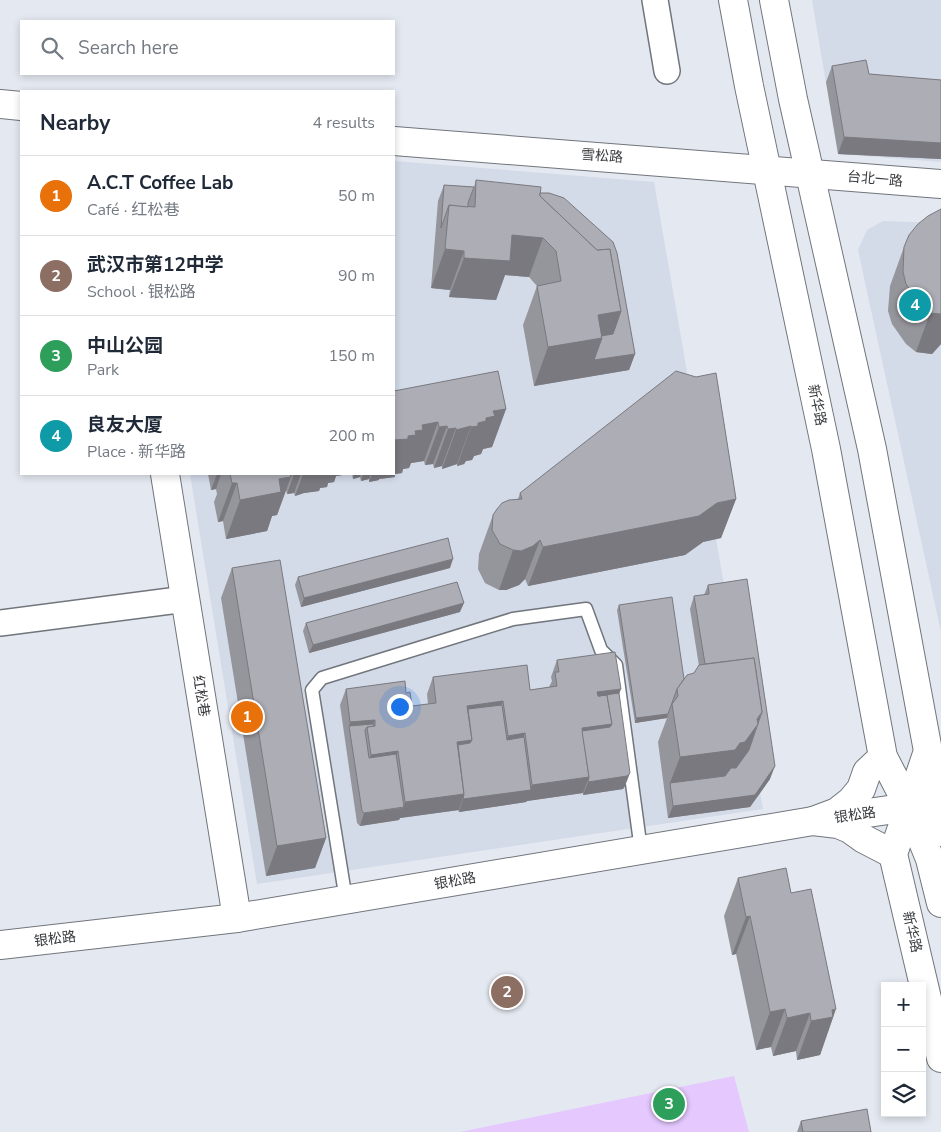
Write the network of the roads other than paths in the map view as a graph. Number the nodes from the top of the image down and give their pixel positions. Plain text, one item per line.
1 (655, 0) edge
2 (733, 0) edge
3 (774, 0) edge
4 (667, 72) dead end
5 (0, 104) edge
6 (20, 106) edge
7 (395, 141) edge
8 (767, 169) junction
9 (810, 172) junction
10 (941, 184) edge
11 (166, 475) edge
12 (186, 599) junction
13 (0, 623) edge
14 (928, 751) junction
15 (883, 757) junction
16 (941, 800) edge
17 (909, 807) junction
18 (941, 814) edge
19 (813, 821) junction
20 (941, 832) edge
21 (641, 850) junction
22 (893, 854) junction
23 (936, 854) edge
24 (346, 900) junction
25 (941, 903) edge
26 (237, 918) junction
27 (0, 945) edge
28 (941, 1058) edge

1 - 4 street
2 - 8 main road, 新华路
3 - 9 main road
5 - 6 main road
7 - 8 main road, 雪松路
8 - 9 main road, 雪松路
8 - 15 main road, 新华路
9 - 10 main road, 台北一路
9 - 14 main road
11 - 12 main road, 红松巷
12 - 13 street
12 - 26 main road, 红松巷
14 - 16 main road
14 - 17 main road
15 - 17 main road, 新华路
15 - 19 main road
17 - 18 main road
17 - 19 main road, 银松路
17 - 20 main road
17 - 22 main road
17 - 23 main road, 新华路
19 - 21 main road, 银松路
19 - 22 main road
21 - 24 main road, 银松路
21 - 24 lane
22 - 28 main road, 新华路
23 - 25 main road, 新华路
24 - 26 main road, 银松路
26 - 27 main road, 银松路

